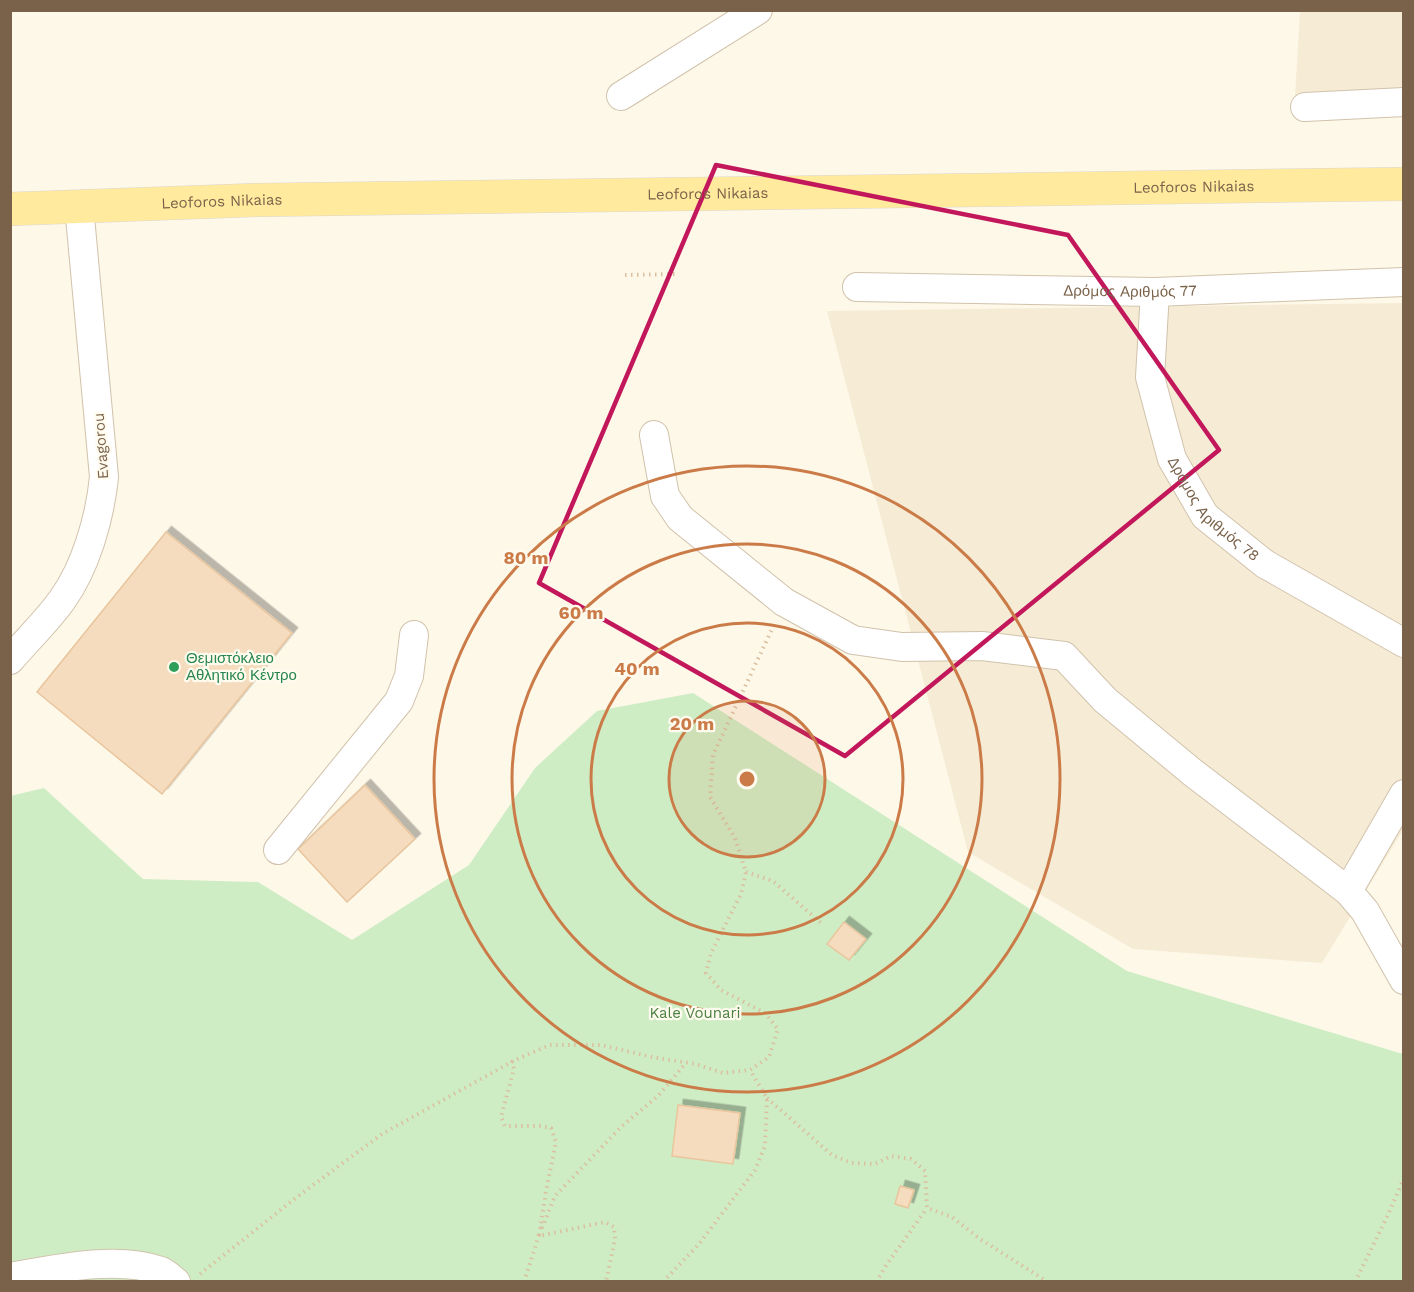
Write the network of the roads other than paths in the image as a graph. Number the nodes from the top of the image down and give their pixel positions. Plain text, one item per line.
1 (758, 10) edge
2 (621, 96) dead end
3 (1404, 102) edge
4 (1305, 106) dead end
5 (1404, 184) edge
6 (79, 206) junction
7 (10, 209) edge
8 (1404, 282) edge
9 (857, 287) dead end
10 (1155, 292) junction
11 (654, 435) dead end
12 (414, 635) dead end
13 (1404, 643) edge
14 (10, 660) edge
15 (1404, 794) edge
16 (278, 850) dead end
17 (1348, 891) junction
18 (1404, 980) edge
19 (10, 1277) edge
20 (188, 1278) edge

1 - 2 street
3 - 4 street
5 - 6 main road, Leoforos Nikaias
6 - 7 main road, Leoforos Nikaias
6 - 14 street, Evagorou
8 - 10 street, Δρόμος Αριθμός 77
9 - 10 street, Δρόμος Αριθμός 77
10 - 13 street, Δρόμος Αριθμός 78
11 - 17 street
12 - 16 street
15 - 17 street
17 - 18 street
19 - 20 street

